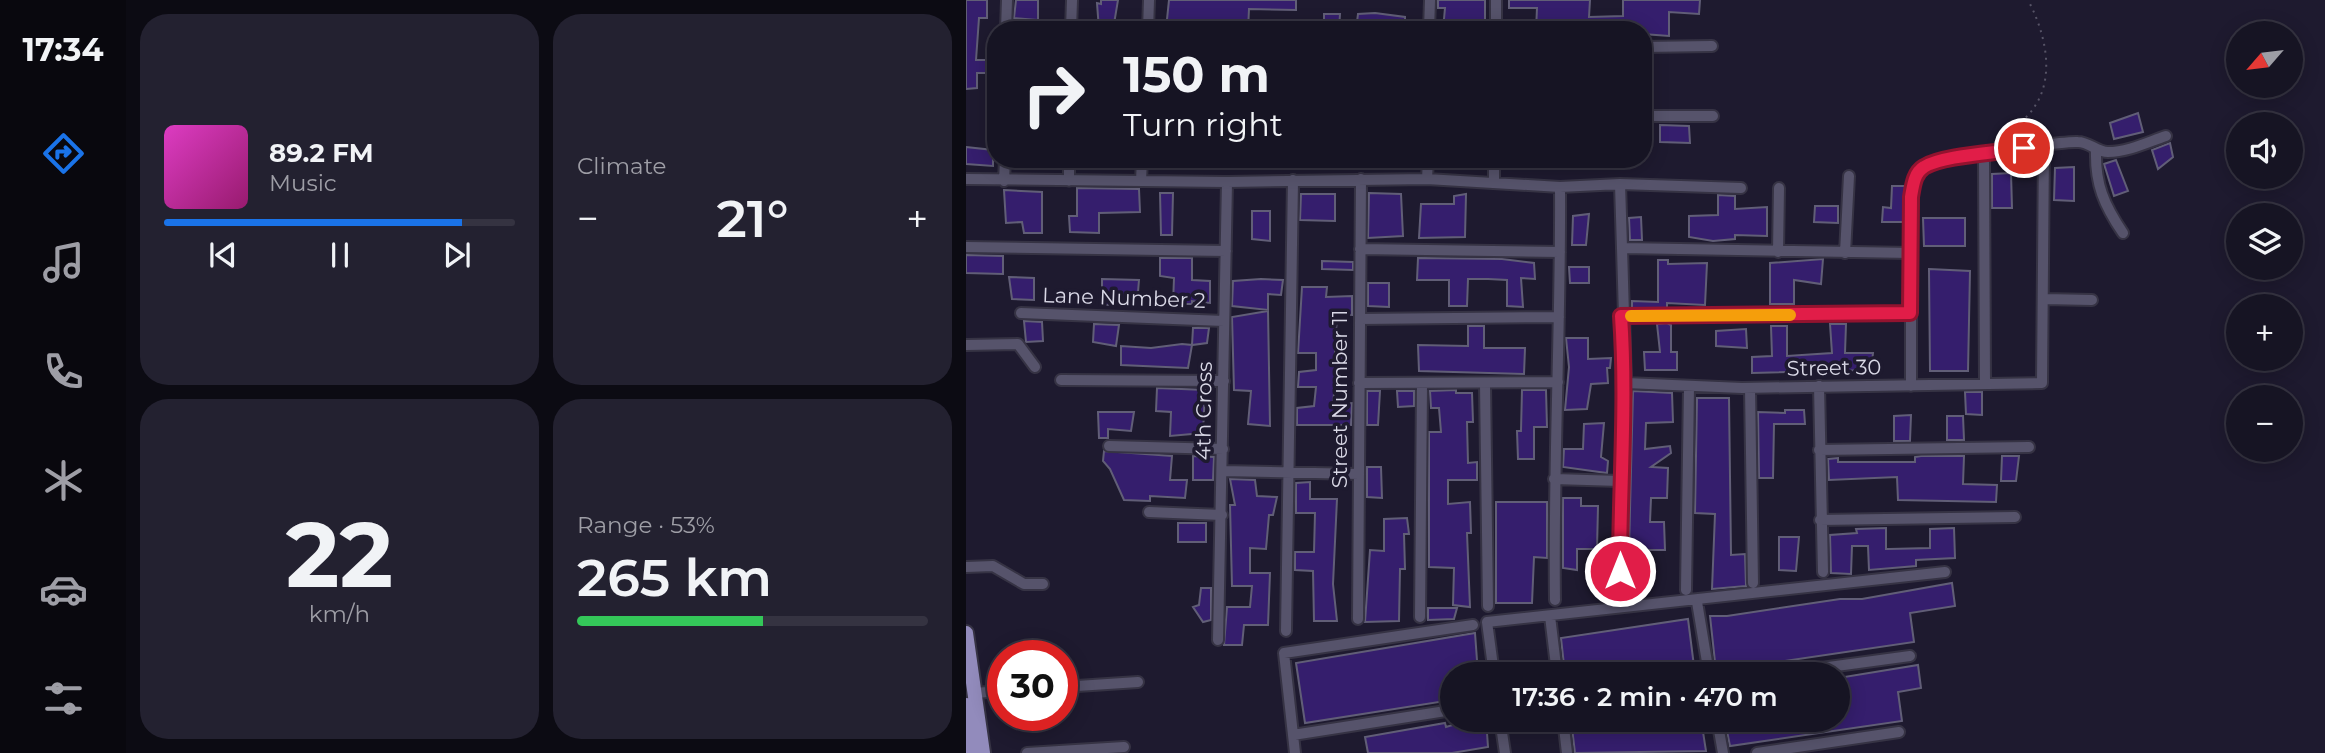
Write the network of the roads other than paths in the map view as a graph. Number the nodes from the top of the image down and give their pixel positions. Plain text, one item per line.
1 (1007, 0) edge
2 (1072, 0) edge
3 (1149, 0) edge
4 (1430, 0) edge
5 (1496, 0) edge
6 (1006, 21) edge
7 (1071, 21) edge
8 (1148, 21) edge
9 (1429, 21) edge
10 (1496, 21) edge
11 (1712, 46) dead end
12 (1652, 47) edge
13 (1652, 116) edge
14 (1713, 116) dead end
15 (2166, 136) dead end
16 (2044, 145) junction
17 (2096, 150) junction
18 (1984, 156) junction
19 (1004, 168) edge
20 (1069, 168) edge
21 (1142, 168) edge
22 (1428, 168) edge
23 (1494, 168) edge
24 (1849, 176) dead end
25 (966, 179) edge
26 (1361, 179) junction
27 (1427, 179) junction
28 (1293, 180) junction
29 (1004, 181) junction
30 (1069, 181) junction
31 (1141, 181) junction
32 (1227, 182) junction
33 (1494, 183) junction
34 (1620, 184) junction
35 (1560, 187) junction
36 (1741, 188) dead end
37 (1779, 188) dead end
38 (2123, 233) dead end
39 (966, 247) edge
40 (1622, 248) junction
41 (1360, 249) junction
42 (1226, 251) junction
43 (1560, 252) junction
44 (1779, 252) junction
45 (1845, 253) junction
46 (1912, 253) junction
47 (2044, 299) junction
48 (2092, 300) dead end
49 (1021, 313) dead end
50 (1910, 313) junction
51 (1621, 316) junction
52 (1559, 317) junction
53 (1360, 319) junction
54 (1224, 321) junction
55 (966, 345) edge
56 (1035, 367) dead end
57 (1061, 380) dead end
58 (1224, 381) junction
59 (1558, 382) junction
60 (1359, 383) junction
61 (1626, 383) junction
62 (1485, 384) junction
63 (1985, 384) junction
64 (1422, 385) junction
65 (1819, 386) junction
66 (1911, 386) junction
67 (1689, 387) junction
68 (1750, 388) junction
69 (1109, 446) dead end
70 (2029, 447) dead end
71 (1223, 449) junction
72 (1819, 450) junction
73 (1222, 471) junction
74 (1287, 472) junction
75 (1359, 474) junction
76 (1554, 479) junction
77 (1620, 481) junction
78 (1149, 512) dead end
79 (1222, 516) junction
80 (2015, 517) dead end
81 (1820, 520) junction
82 (966, 567) edge
83 (1823, 572) dead end
84 (1945, 572) dead end
85 (1754, 583) dead end
86 (1043, 584) dead end
87 (1686, 590) dead end
88 (1620, 593) dead end
89 (1555, 600) dead end
90 (1697, 602) junction
91 (1489, 606) dead end
92 (1550, 616) junction
93 (1420, 617) dead end
94 (1358, 619) dead end
95 (1473, 625) dead end
96 (1286, 631) dead end
97 (966, 640) edge
98 (1218, 640) dead end
99 (1910, 656) dead end
100 (1492, 662) edge
101 (1556, 662) edge
102 (1707, 662) edge
103 (968, 664) edge
104 (1850, 664) edge
105 (1138, 682) dead end
106 (1078, 686) edge
107 (970, 699) edge
108 (1440, 712) edge
109 (1502, 732) edge
110 (1565, 732) edge
111 (1719, 732) edge
112 (1899, 732) dead end
113 (1293, 735) junction
114 (1124, 747) dead end
115 (972, 753) edge
116 (983, 753) edge
117 (1027, 753) edge
118 (1295, 753) edge
119 (1505, 753) edge
120 (1567, 753) edge
121 (1723, 753) edge
122 (1757, 753) edge

1 - 6 street
2 - 7 street
3 - 8 street
4 - 9 street
5 - 10 street
11 - 12 street
13 - 14 street
15 - 17 street
16 - 17 street
16 - 18 street
16 - 47 street
17 - 38 street
18 - 46 street
18 - 63 street
19 - 29 street
20 - 30 street
21 - 31 street
22 - 27 street
23 - 33 street
24 - 45 street
25 - 29 street
26 - 27 street
26 - 28 street
26 - 41 street, Street Number 11
27 - 33 street
28 - 32 street
28 - 74 street
29 - 30 street
30 - 31 street
31 - 32 street
32 - 42 street, 4th Cross
33 - 35 street
34 - 35 street
34 - 36 street
34 - 40 street
35 - 43 street
37 - 44 street
39 - 42 street
40 - 44 street
40 - 51 street
41 - 43 street
41 - 53 street, Street Number 11
42 - 54 street, 4th Cross
43 - 52 street
44 - 45 street
45 - 46 street
46 - 50 street
47 - 48 street
47 - 63 street, Street 30
49 - 54 street, Lane Number 2
50 - 51 street
50 - 66 street
51 - 61 street
52 - 53 street
52 - 59 street
53 - 60 street, Street Number 11
54 - 58 street, 4th Cross
55 - 56 street
57 - 58 street
58 - 71 street, 4th Cross
59 - 62 street
59 - 76 street
60 - 64 street
60 - 75 street, Street Number 11
61 - 67 street, Street 30
61 - 77 street
62 - 64 street
62 - 91 street
63 - 66 street, Street 30
64 - 93 street
65 - 66 street, Street 30
65 - 68 street, Street 30
65 - 72 street
67 - 68 street, Street 30
67 - 87 street
68 - 85 street
69 - 71 street
70 - 72 street
71 - 73 street, 4th Cross
72 - 81 street
73 - 74 street
73 - 79 street, 4th Cross
74 - 75 street
74 - 96 street
75 - 94 street, Street Number 11
76 - 77 street
76 - 89 street
77 - 88 street
78 - 79 street
79 - 98 street, 4th Cross
80 - 81 street
81 - 83 street
82 - 86 street
84 - 90 street
90 - 92 street
90 - 102 street
92 - 100 street
92 - 101 street
95 - 113 street
97 - 103 main road
99 - 104 street
103 - 107 main road
105 - 106 street
107 - 115 main road
107 - 116 main road
108 - 113 street
109 - 119 street
110 - 120 street
111 - 121 street
112 - 122 street
113 - 118 street
114 - 117 street

